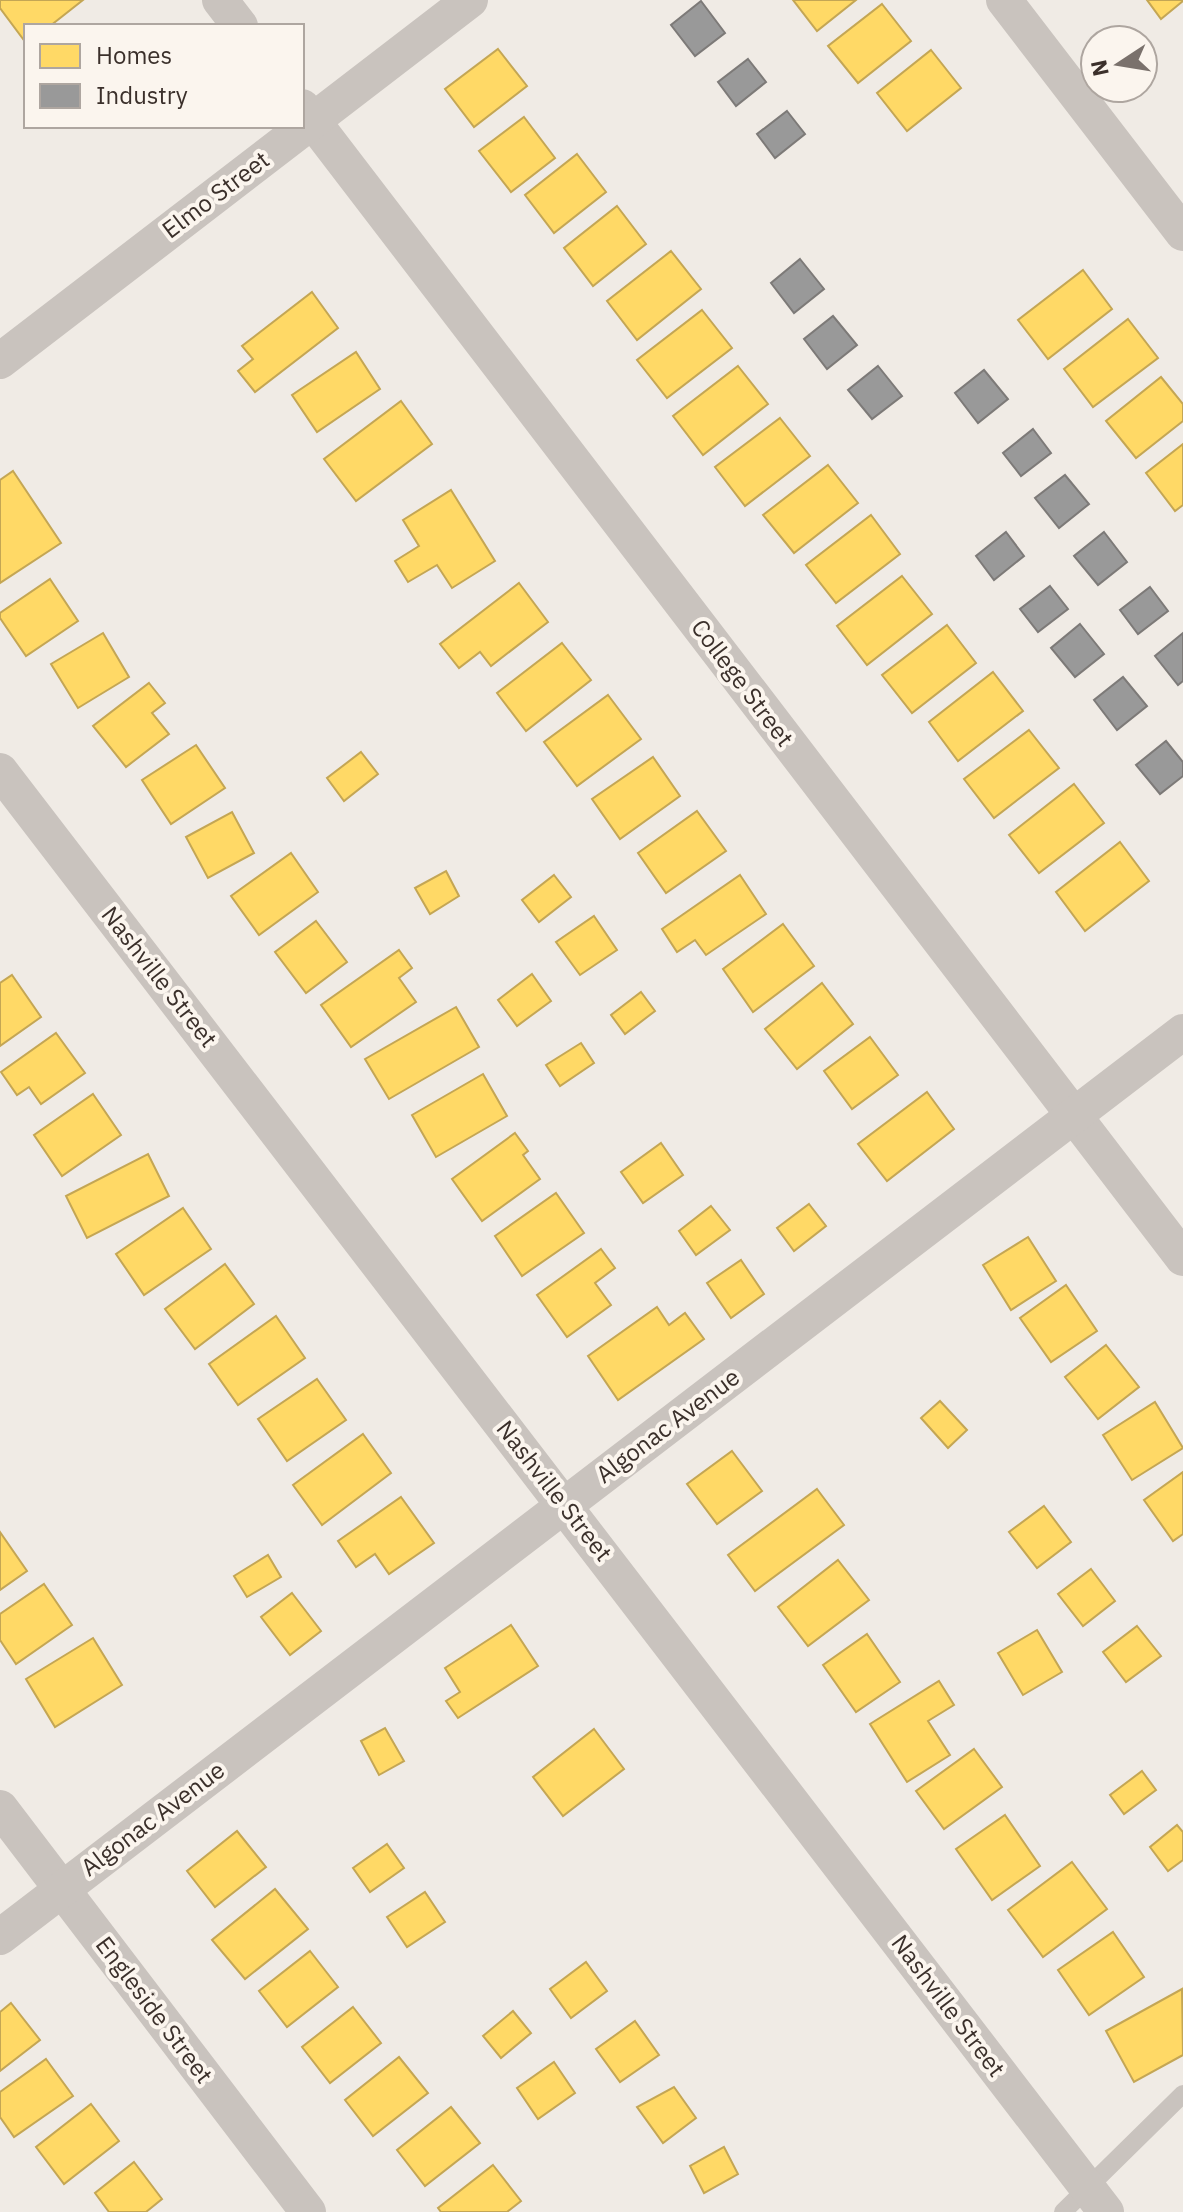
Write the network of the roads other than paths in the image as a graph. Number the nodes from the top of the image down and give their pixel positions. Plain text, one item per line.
1 (220, 0) edge
2 (470, 0) edge
3 (1004, 0) edge
4 (238, 24) edge
5 (307, 114) edge
6 (290, 128) edge
7 (1183, 233) edge
8 (0, 361) edge
9 (0, 771) edge
10 (1183, 1032) edge
11 (1073, 1116) junction
12 (1183, 1258) edge
13 (565, 1505) junction
14 (0, 1808) edge
15 (62, 1889) junction
16 (0, 1937) edge
17 (1183, 2094) edge
18 (1085, 2204) edge
19 (308, 2212) edge

1 - 4 street
2 - 5 street, Elmo Street
3 - 7 street
5 - 11 street, College Street
6 - 8 street, Elmo Street
9 - 13 street, Nashville Street
10 - 11 street, Algonac Avenue
11 - 12 street, College Street
11 - 13 street, Algonac Avenue
13 - 15 street, Algonac Avenue
13 - 18 street, Nashville Street
14 - 15 street, Engleside Street
15 - 16 street, Algonac Avenue
15 - 19 street, Engleside Street
17 - 18 lane

